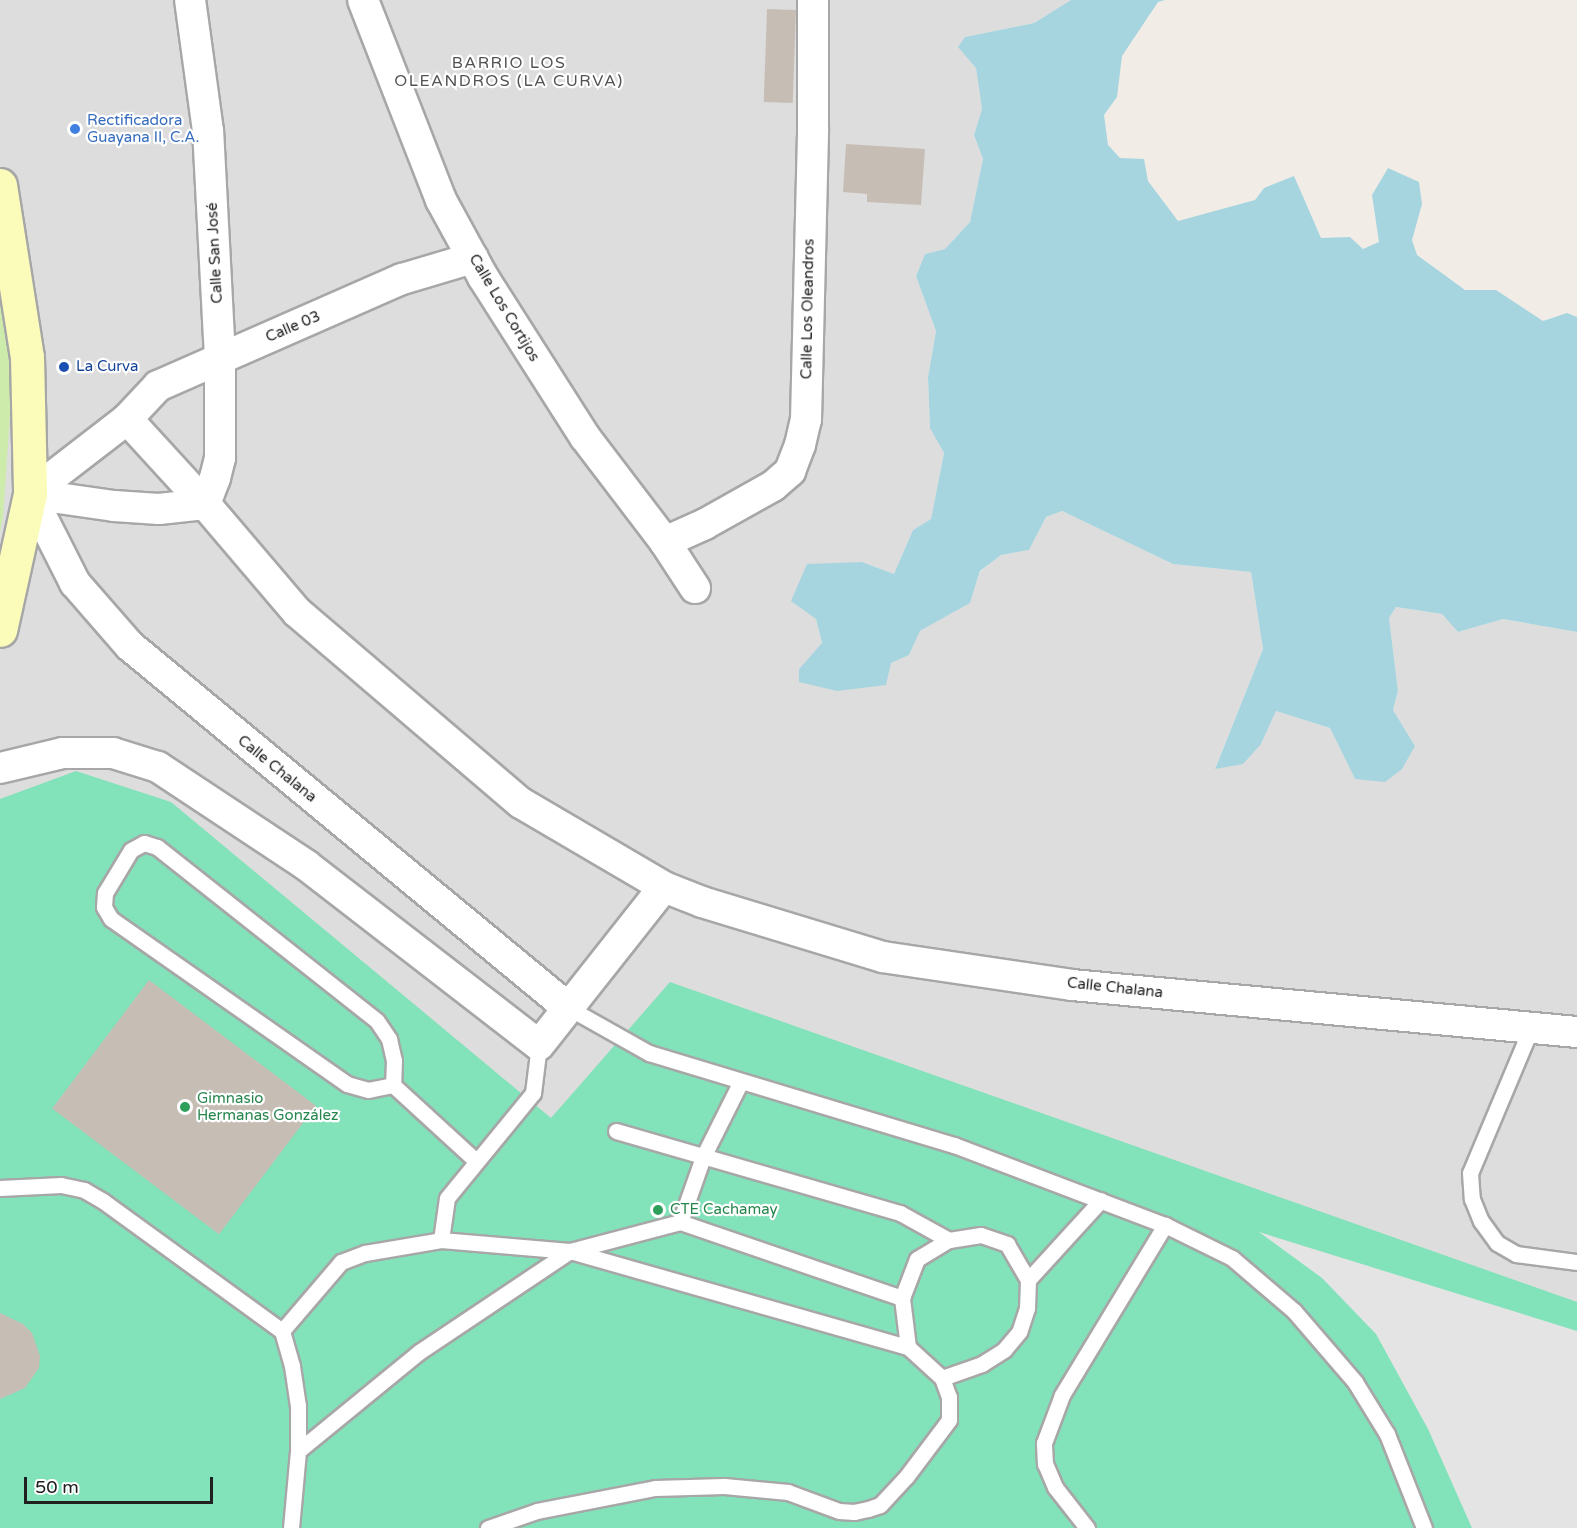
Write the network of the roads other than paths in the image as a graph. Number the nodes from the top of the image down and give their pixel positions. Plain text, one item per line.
1 (190, 0) edge
2 (363, 0) edge
3 (813, 0) edge
4 (0, 185) edge
5 (0, 237) edge
6 (473, 258) junction
7 (16, 276) junction
8 (220, 358) junction
9 (127, 419) junction
10 (30, 494) junction
11 (205, 504) junction
12 (665, 542) junction
13 (695, 588) dead end
14 (0, 630) edge
15 (0, 768) edge
16 (664, 887) junction
17 (567, 1006) junction
18 (1531, 1028) junction
19 (1577, 1032) edge
20 (539, 1045) junction
21 (740, 1083) junction
22 (393, 1085) junction
23 (616, 1131) dead end
24 (703, 1157) junction
25 (476, 1161) junction
26 (0, 1188) edge
27 (1101, 1200) junction
28 (680, 1222) junction
29 (1165, 1225) junction
30 (441, 1240) junction
31 (949, 1240) junction
32 (570, 1251) junction
33 (1577, 1262) edge
34 (1028, 1280) junction
35 (903, 1298) junction
36 (282, 1331) junction
37 (908, 1347) junction
38 (942, 1378) junction
39 (298, 1451) junction
40 (291, 1528) edge
41 (488, 1528) edge
42 (1087, 1528) edge
43 (1424, 1528) edge

1 - 8 street, Calle San José
2 - 6 street, Calle Los Cortijos
3 - 12 street, Calle Los Oleandros
4 - 7 main road
5 - 7 main road
6 - 8 street, Calle 03
6 - 12 street, Calle Los Cortijos
7 - 10 main road
8 - 9 street, Calle 03
8 - 11 street, Calle San José
9 - 10 street, Calle 03
9 - 11 street, Calle Chalana
10 - 11 street
10 - 14 main road
10 - 17 street, Calle Chalana
11 - 16 street, Calle Chalana
12 - 13 street, Calle Los Cortijos
15 - 20 street
16 - 17 street
16 - 18 street, Calle Chalana
17 - 20 street
17 - 21 lane
18 - 19 street, Calle Chalana
18 - 33 lane
20 - 25 lane
21 - 24 lane
21 - 27 lane
22 - 22 lane
22 - 25 lane
23 - 24 lane
24 - 28 lane
24 - 31 lane
25 - 30 lane
26 - 36 lane
27 - 29 lane
27 - 34 lane
28 - 32 lane
28 - 35 lane
29 - 42 lane
29 - 43 lane
30 - 32 lane
30 - 36 lane
31 - 34 lane
31 - 35 lane
32 - 37 lane
32 - 39 lane
34 - 38 lane
35 - 37 lane
36 - 39 lane
37 - 38 lane
38 - 41 lane
39 - 40 lane

